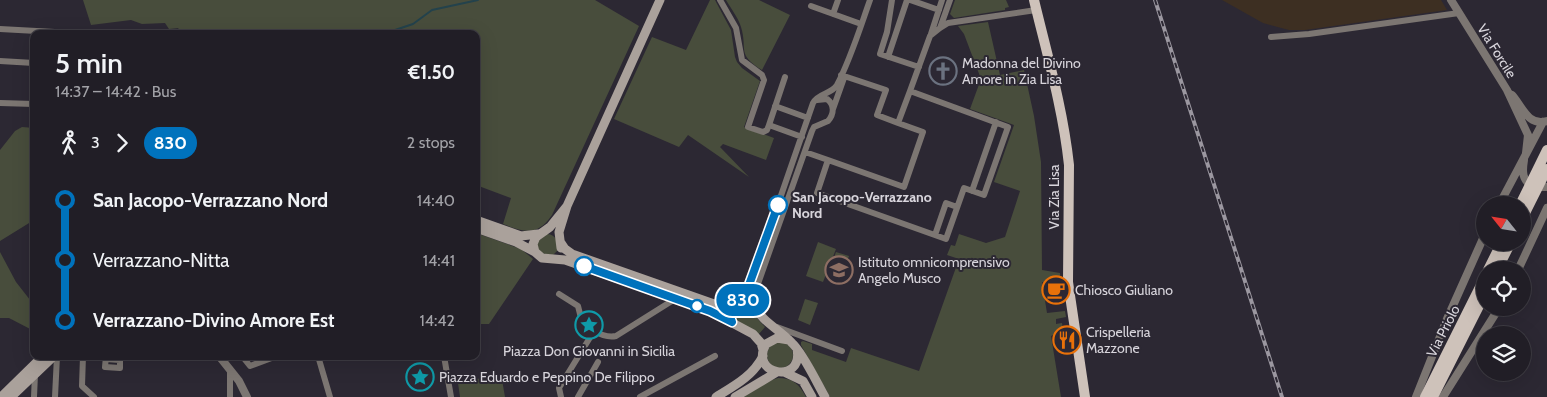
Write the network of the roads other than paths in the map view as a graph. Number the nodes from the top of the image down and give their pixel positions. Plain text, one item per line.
1 (660, 0) edge
2 (720, 0) edge
3 (838, 0) edge
4 (870, 0) edge
5 (892, 0) edge
6 (909, 0) edge
7 (947, 0) edge
8 (1451, 0) edge
9 (1035, 5) edge
10 (811, 6) dead end
11 (939, 10) junction
12 (1459, 13) junction
13 (833, 14) junction
14 (861, 24) junction
15 (940, 28) junction
16 (0, 29) edge
17 (30, 31) edge
18 (930, 36) junction
19 (1271, 37) dead end
20 (888, 56) junction
21 (0, 61) edge
22 (30, 63) edge
23 (919, 67) junction
24 (843, 75) junction
25 (786, 77) dead end
26 (1507, 90) junction
27 (910, 92) junction
28 (814, 101) junction
29 (0, 103) edge
30 (30, 104) edge
31 (775, 106) junction
32 (833, 109) junction
33 (808, 118) junction
34 (996, 122) junction
35 (898, 123) junction
36 (769, 125) junction
37 (1544, 126) edge
38 (802, 137) junction
39 (1547, 150) edge
40 (805, 152) junction
41 (1526, 154) junction
42 (828, 160) junction
43 (1547, 169) edge
44 (1547, 187) edge
45 (972, 191) junction
46 (1504, 196) edge
47 (1524, 196) edge
48 (1531, 201) edge
49 (567, 206) junction
50 (957, 207) junction
51 (1547, 208) edge
52 (480, 222) edge
53 (480, 228) edge
54 (492, 230) junction
55 (542, 233) junction
56 (935, 235) junction
57 (560, 241) junction
58 (1477, 251) edge
59 (535, 252) junction
60 (552, 258) junction
61 (1522, 261) edge
62 (559, 294) dead end
63 (1476, 295) edge
64 (675, 299) junction
65 (737, 303) junction
66 (753, 304) junction
67 (1476, 312) edge
68 (1494, 316) edge
69 (732, 322) junction
70 (774, 326) junction
71 (594, 331) junction
72 (798, 335) junction
73 (794, 345) junction
74 (842, 351) dead end
75 (763, 353) junction
76 (715, 356) dead end
77 (39, 360) edge
78 (51, 360) edge
79 (56, 360) edge
80 (83, 360) edge
81 (222, 360) edge
82 (245, 360) edge
83 (266, 360) edge
84 (319, 360) edge
85 (445, 360) edge
86 (598, 362) dead end
87 (230, 369) junction
88 (781, 372) junction
89 (35, 374) junction
90 (1, 397) edge
91 (11, 397) edge
92 (34, 397) edge
93 (55, 397) edge
94 (94, 397) edge
95 (230, 397) edge
96 (247, 397) edge
97 (330, 397) edge
98 (451, 397) edge
99 (561, 397) edge
100 (578, 397) edge
101 (640, 397) edge
102 (716, 397) edge
103 (735, 397) edge
104 (812, 397) edge
105 (825, 397) edge
106 (1086, 397) edge
107 (1416, 397) edge
108 (1425, 397) edge
109 (1433, 397) edge
110 (1443, 397) edge

1 - 49 main road
2 - 36 street
3 - 13 street
4 - 14 street
5 - 20 street
6 - 11 street
6 - 20 street
7 - 11 street
7 - 15 street
8 - 12 street, Via Forcile
9 - 15 street
9 - 106 main road, Via Zia Lisa
10 - 13 street
11 - 18 street
12 - 19 street
12 - 26 street, Via Forcile
13 - 14 street
14 - 24 street
15 - 18 street
16 - 17 street
18 - 23 street
20 - 23 street
21 - 22 street
23 - 27 street
24 - 28 street
24 - 32 street
24 - 35 street
25 - 31 street
26 - 37 street
26 - 41 street
27 - 34 street
27 - 35 street
28 - 32 street
28 - 33 street
29 - 30 street
31 - 33 street
31 - 36 street
32 - 40 street
33 - 38 street
34 - 45 street
34 - 45 street
35 - 42 street
36 - 38 street
37 - 41 street
38 - 65 street
39 - 47 main road, bridge
40 - 42 street
40 - 66 street
41 - 44 street
41 - 46 street
42 - 56 street
43 - 48 main road, bridge
45 - 50 street
49 - 55 main road
49 - 57 main road
50 - 56 street
50 - 56 street
51 - 61 street
52 - 54 main road
53 - 54 main road
54 - 55 main road
54 - 59 main road
55 - 57 main road
55 - 59 main road
57 - 60 main road
57 - 65 main road
58 - 107 street
59 - 60 main road
60 - 64 main road
62 - 71 street
63 - 108 main road, Via Priolo
64 - 69 main road
64 - 71 street
65 - 66 main road
65 - 69 main road
66 - 70 main road
67 - 109 main road, Via Priolo
68 - 110 street
69 - 75 main road
70 - 72 street
70 - 73 main road
71 - 99 street
72 - 73 street
72 - 74 street
73 - 75 main road
73 - 88 main road
73 - 105 main road
75 - 88 main road
75 - 102 main road
76 - 101 street
77 - 90 main road
78 - 89 main road
79 - 93 street
80 - 94 street
81 - 87 street
82 - 83 street
84 - 97 street
85 - 98 street
86 - 100 street
87 - 95 street
87 - 96 street
88 - 103 main road
88 - 104 main road
89 - 91 main road
89 - 92 street

